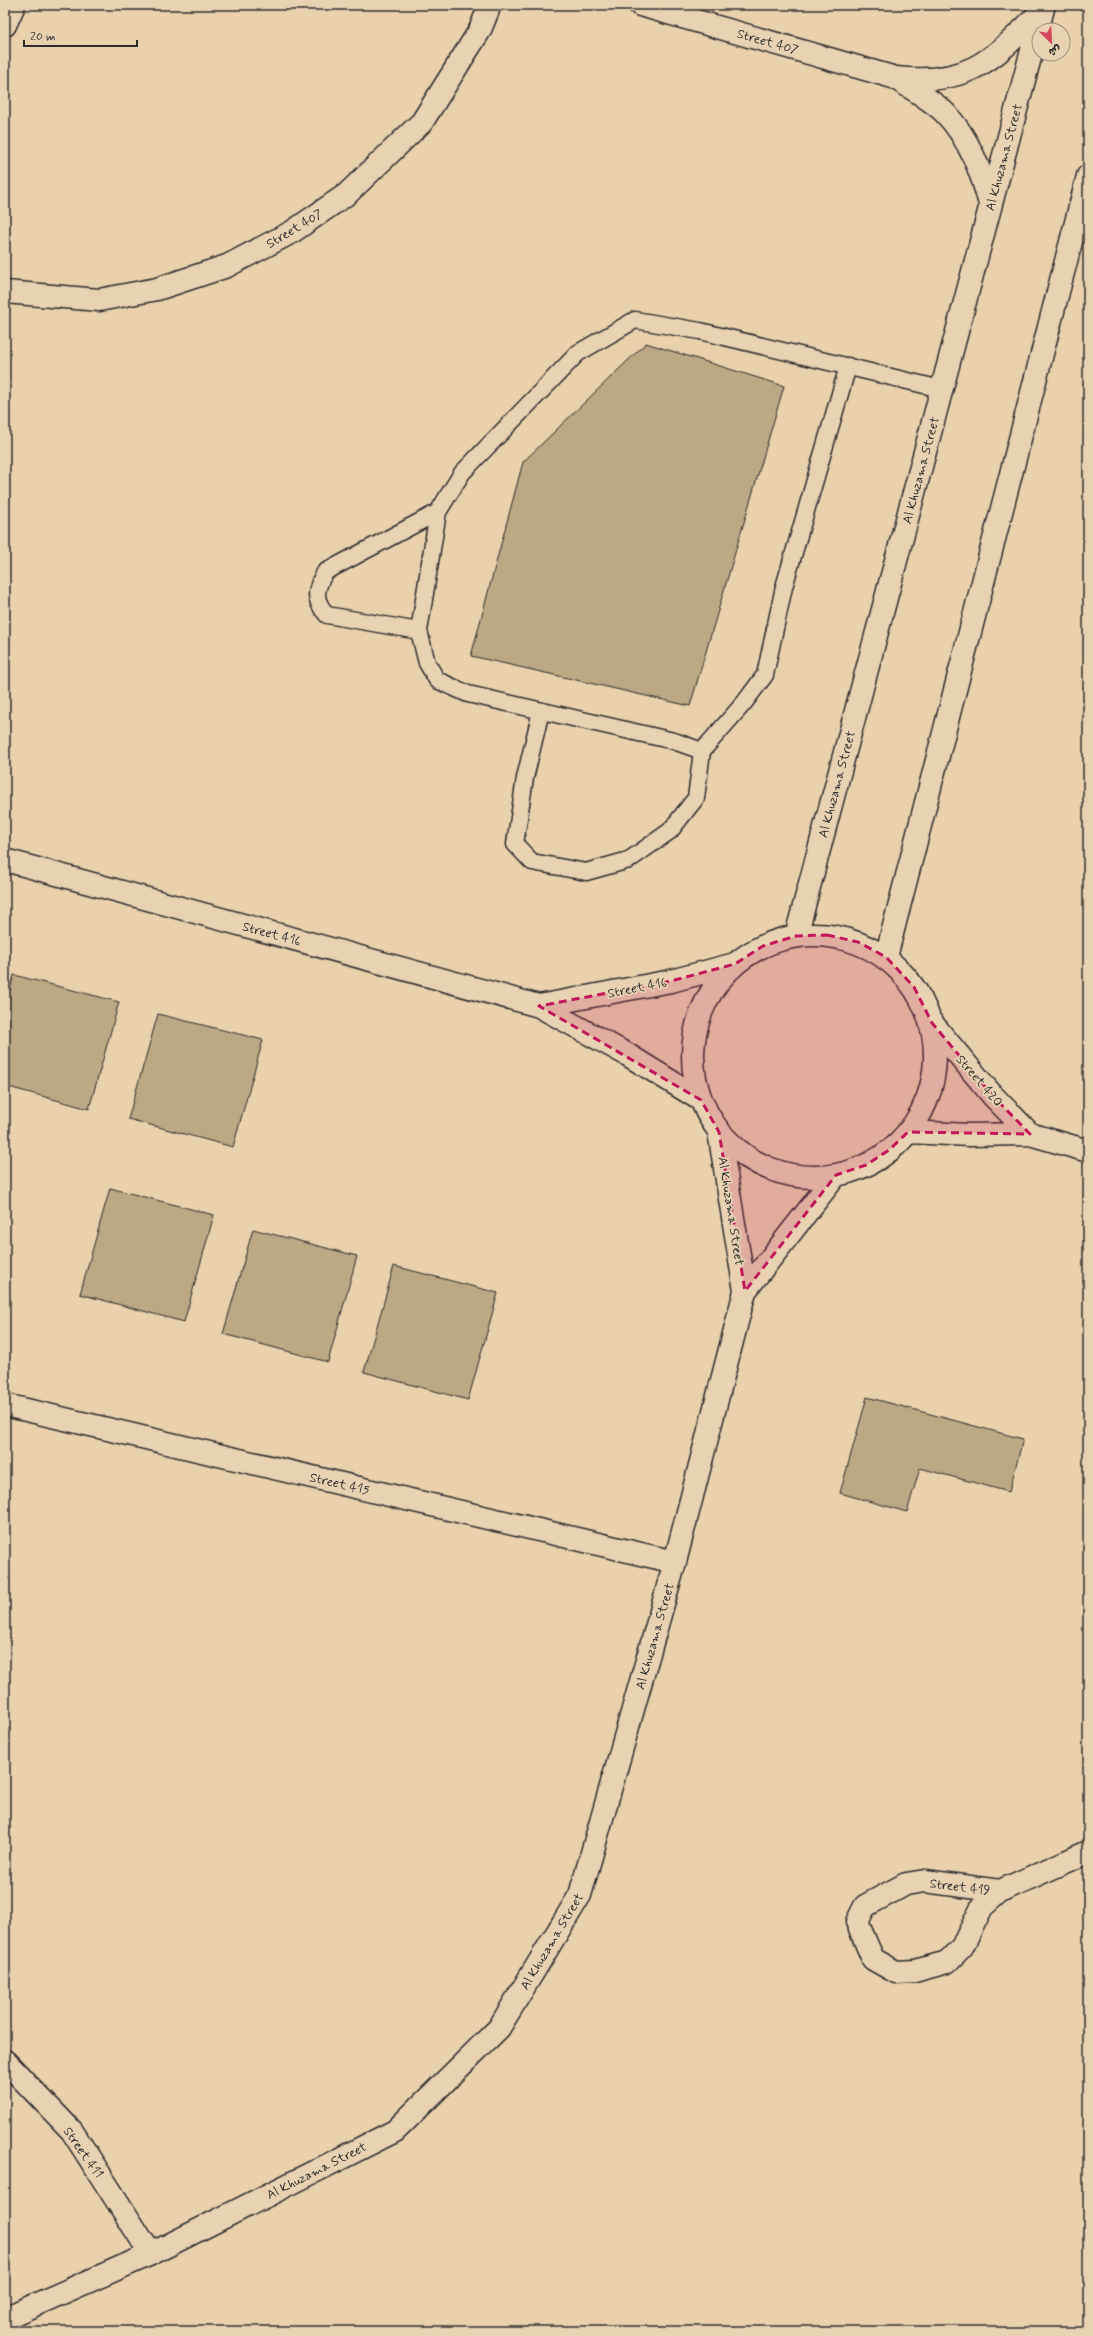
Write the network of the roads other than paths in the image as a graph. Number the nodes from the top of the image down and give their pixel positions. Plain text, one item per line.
1 (14, 5) edge
2 (490, 5) edge
3 (640, 5) edge
4 (1043, 7) edge
5 (5, 25) edge
6 (896, 78) junction
7 (1088, 176) edge
8 (990, 204) junction
9 (1088, 227) edge
10 (1068, 246) junction
11 (5, 292) edge
12 (848, 366) junction
13 (941, 389) junction
14 (438, 512) junction
15 (419, 631) junction
16 (541, 711) junction
17 (702, 751) junction
18 (5, 860) edge
19 (796, 936) junction
20 (886, 957) junction
21 (734, 964) junction
22 (539, 1006) junction
23 (932, 1023) junction
24 (701, 1100) junction
25 (719, 1132) junction
26 (908, 1132) junction
27 (1030, 1134) junction
28 (1088, 1151) edge
29 (836, 1175) junction
30 (745, 1290) junction
31 (5, 1404) edge
32 (676, 1562) junction
33 (1088, 1852) edge
34 (1000, 1891) junction
35 (5, 2060) edge
36 (151, 2254) junction
37 (5, 2318) edge

1 - 5 street
2 - 11 street, Street 407
3 - 6 street, Street 407
4 - 6 street, Street 407
4 - 8 street, Al Khuzama Street
6 - 8 street, Street 407
7 - 10 street
8 - 13 street, Al Khuzama Street
9 - 10 street
10 - 20 street
12 - 13 lane
12 - 14 lane
12 - 17 lane
13 - 19 street, Al Khuzama Street
14 - 15 lane
14 - 15 lane
15 - 16 lane
16 - 17 lane
16 - 17 lane
18 - 22 street, Street 416
19 - 20 street
19 - 21 street
20 - 23 street
21 - 22 street, Street 416
21 - 24 street
22 - 24 street, Street 416
23 - 26 street
23 - 27 street, Street 420
24 - 25 street
25 - 29 street
25 - 30 street, Al Khuzama Street
26 - 27 street, Street 420
26 - 29 street
27 - 28 street, Street 420
29 - 30 street, Al Khuzama Street
30 - 32 street, Al Khuzama Street
31 - 32 street, Street 415
32 - 36 street, Al Khuzama Street
33 - 34 street, Street 419
34 - 34 street, Street 419
35 - 36 street, Street 411
36 - 37 street, Al Khuzama Street

